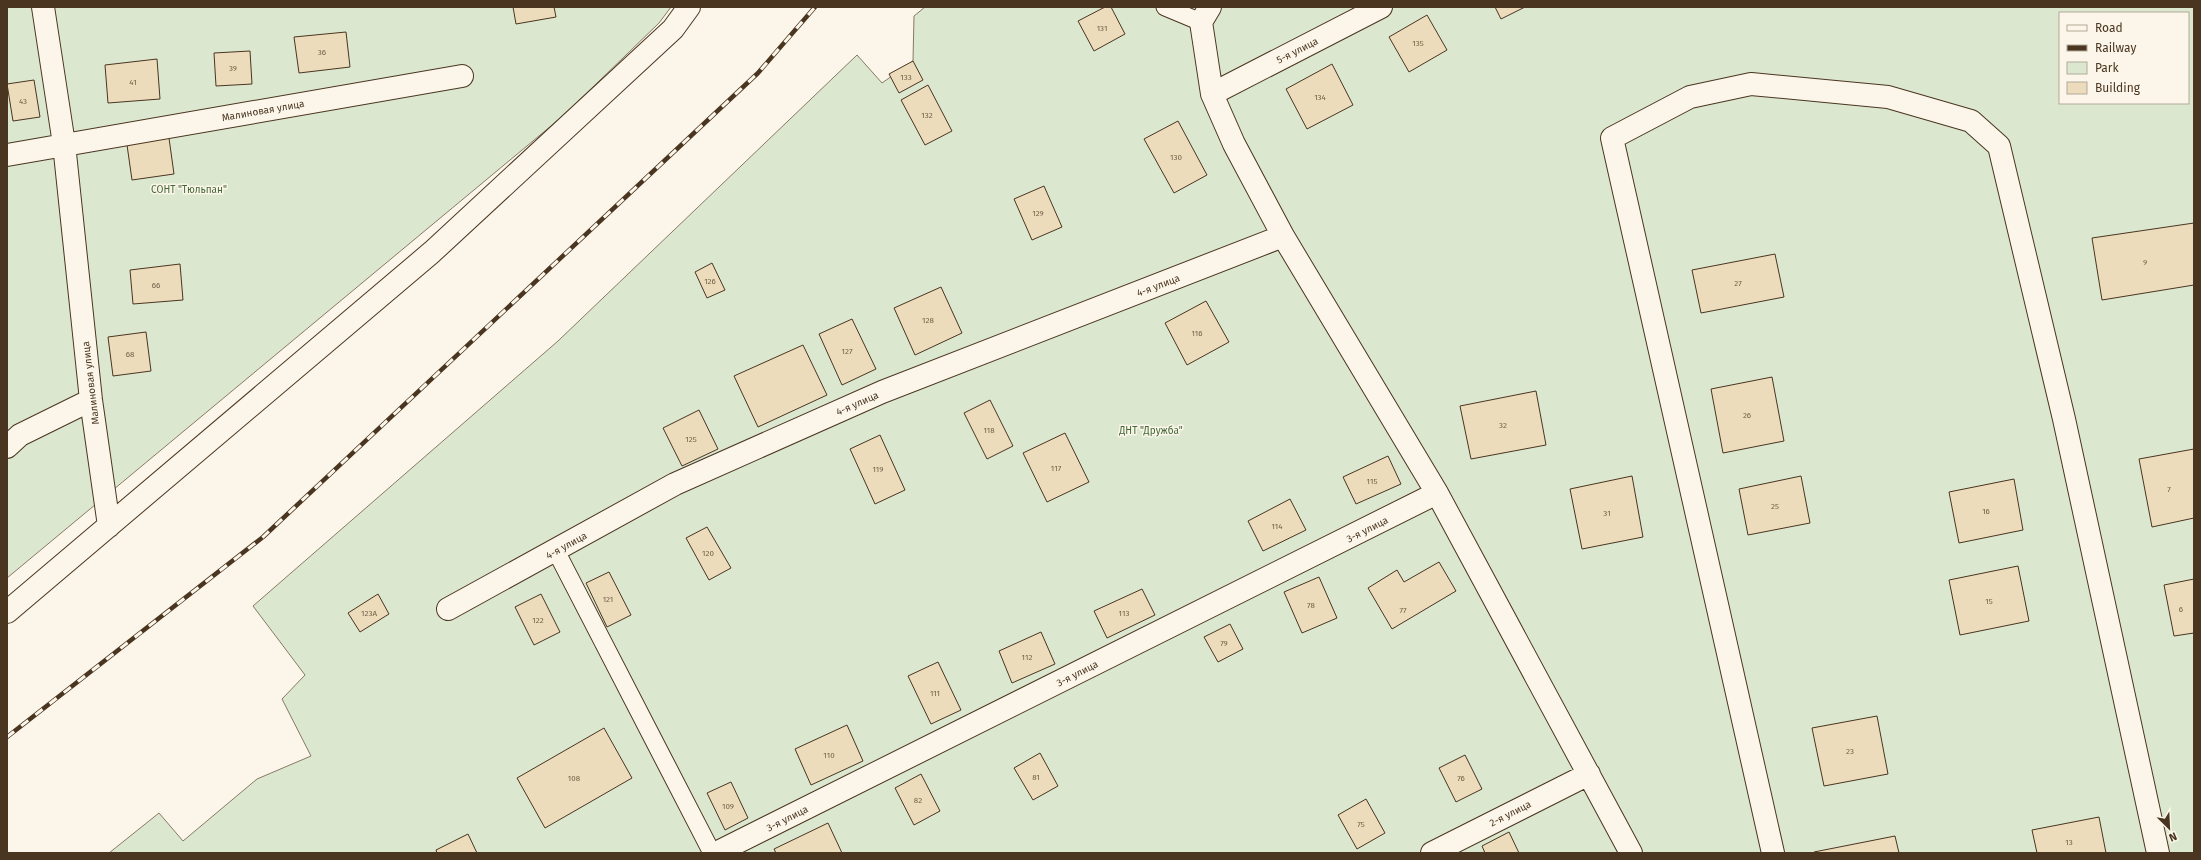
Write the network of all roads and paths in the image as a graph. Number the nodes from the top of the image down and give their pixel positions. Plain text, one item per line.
1 (43, 7) edge
2 (688, 7) edge
3 (1166, 7) edge
4 (1381, 7) edge
5 (1205, 14) edge
6 (462, 76) dead end
7 (1212, 94) junction
8 (64, 144) junction
9 (7, 155) edge
10 (1283, 236) junction
11 (91, 400) junction
12 (7, 448) edge
13 (1437, 494) junction
14 (109, 526) junction
15 (556, 551) junction
16 (448, 609) dead end
17 (7, 612) edge
18 (1589, 774) junction
19 (712, 853) edge
20 (716, 853) edge
21 (1432, 853) edge
22 (1631, 853) edge
23 (1773, 853) edge
24 (2158, 853) edge

1 - 8 street, Малиновая улица
2 - 14 street
3 - 5 lane
4 - 7 street, 5-я улица
5 - 7 street
6 - 8 street, Малиновая улица
7 - 10 street
8 - 9 street, Малиновая улица
8 - 11 street, Малиновая улица
10 - 13 street
10 - 15 street, 4-я улица
11 - 12 street
11 - 14 street, Малиновая улица
13 - 18 street
13 - 20 street, 3-я улица
14 - 17 street
15 - 16 street, 4-я улица
15 - 19 lane
18 - 21 street, 2-я улица
18 - 22 street
23 - 24 street

